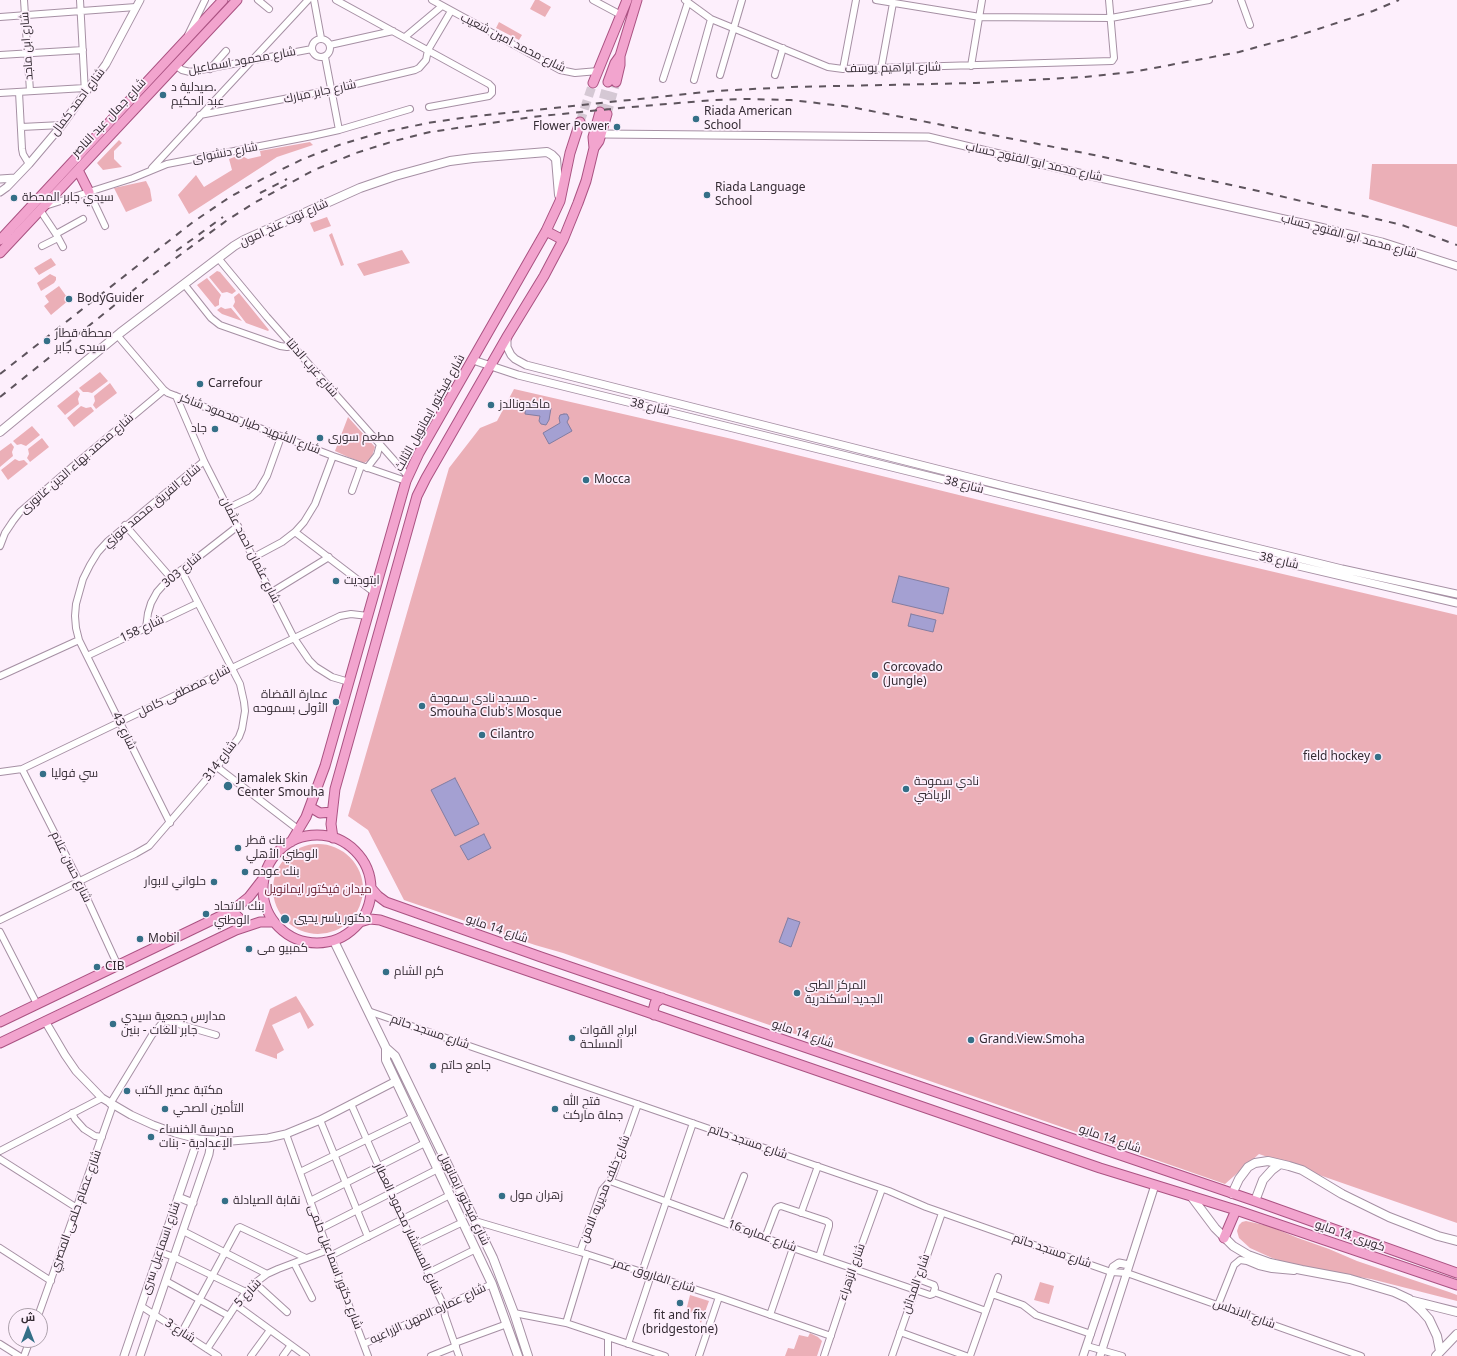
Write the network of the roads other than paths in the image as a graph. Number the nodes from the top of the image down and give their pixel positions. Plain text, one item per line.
1 (24, 0) edge
2 (80, 0) edge
3 (130, 0) edge
4 (140, 0) edge
5 (205, 0) edge
6 (222, 0) edge
7 (236, 0) edge
8 (258, 0) edge
9 (308, 0) edge
10 (314, 0) edge
11 (336, 0) edge
12 (432, 0) edge
13 (593, 0) edge
14 (627, 0) edge
15 (637, 0) edge
16 (742, 0) edge
17 (856, 0) edge
18 (876, 0) edge
19 (982, 0) edge
20 (1109, 0) edge
21 (1209, 0) edge
22 (1242, 0) edge
23 (687, 1) edge
24 (893, 3) junction
25 (442, 6) junction
26 (133, 8) junction
27 (269, 9) dead end
28 (81, 11) junction
29 (452, 11) junction
30 (25, 15) junction
31 (621, 15) junction
32 (0, 17) edge
33 (980, 17) junction
34 (1111, 18) junction
35 (711, 19) junction
36 (1250, 25) dead end
37 (733, 28) junction
38 (393, 31) junction
39 (405, 37) junction
40 (321, 38) junction
41 (185, 41) junction
42 (330, 45) junction
43 (783, 48) junction
44 (312, 49) junction
45 (83, 50) junction
46 (428, 50) junction
47 (226, 51) dead end
48 (28, 53) junction
49 (0, 55) edge
50 (325, 56) junction
51 (251, 60) junction
52 (175, 65) junction
53 (971, 66) junction
54 (210, 68) junction
55 (881, 68) junction
56 (843, 69) junction
57 (598, 71) junction
58 (720, 75) dead end
59 (775, 75) dead end
60 (663, 79) dead end
61 (694, 80) dead end
62 (612, 82) tunnel mouth
63 (593, 83) tunnel mouth
64 (85, 90) junction
65 (331, 90) junction
66 (30, 91) junction
67 (19, 92) junction
68 (0, 93) edge
69 (429, 107) dead end
70 (410, 109) dead end
71 (200, 116) junction
72 (580, 122) tunnel mouth
73 (62, 125) junction
74 (21, 127) junction
75 (339, 130) junction
76 (601, 134) junction
77 (594, 148) junction
78 (29, 164) junction
79 (78, 170) junction
80 (149, 171) junction
81 (16, 178) junction
82 (0, 179) edge
83 (0, 192) edge
84 (89, 192) junction
85 (560, 201) junction
86 (42, 208) junction
87 (83, 220) dead end
88 (105, 226) dead end
89 (546, 231) junction
90 (57, 236) junction
91 (0, 240) edge
92 (563, 240) junction
93 (42, 246) dead end
94 (62, 247) dead end
95 (0, 253) edge
96 (218, 258) junction
97 (1457, 266) edge
98 (184, 284) junction
99 (117, 335) junction
100 (508, 335) junction
101 (293, 346) junction
102 (473, 360) junction
103 (490, 367) junction
104 (164, 390) junction
105 (176, 396) junction
106 (0, 432) edge
107 (281, 436) junction
108 (380, 444) junction
109 (333, 456) junction
110 (204, 461) junction
111 (364, 467) junction
112 (407, 479) junction
113 (352, 491) dead end
114 (1089, 507) junction
115 (228, 508) junction
116 (1087, 515) junction
117 (125, 525) junction
118 (238, 526) junction
119 (0, 527) edge
120 (296, 532) junction
121 (5, 533) junction
122 (0, 546) edge
123 (254, 557) junction
124 (329, 557) junction
125 (181, 570) junction
126 (171, 578) junction
127 (272, 592) junction
128 (375, 593) junction
129 (1457, 594) edge
130 (198, 603) junction
131 (1457, 604) edge
132 (368, 616) junction
133 (146, 628) junction
134 (294, 638) junction
135 (79, 640) junction
136 (87, 656) junction
137 (231, 668) junction
138 (0, 676) edge
139 (349, 682) junction
140 (119, 722) junction
141 (217, 767) junction
142 (22, 769) junction
143 (0, 772) edge
144 (310, 807) junction
145 (332, 812) junction
146 (170, 823) junction
147 (299, 830) junction
148 (333, 838) junction
149 (291, 842) junction
150 (264, 879) junction
151 (79, 881) junction
152 (371, 888) junction
153 (228, 912) junction
154 (0, 920) edge
155 (273, 922) junction
156 (360, 922) junction
157 (236, 930) junction
158 (0, 932) edge
159 (334, 941) junction
160 (118, 966) junction
161 (662, 998) junction
162 (37, 1004) junction
163 (368, 1011) junction
164 (654, 1015) junction
165 (45, 1021) junction
166 (0, 1022) edge
167 (216, 1035) dead end
168 (0, 1043) edge
169 (386, 1048) junction
170 (396, 1081) junction
171 (102, 1098) junction
172 (112, 1104) junction
173 (351, 1104) junction
174 (638, 1104) junction
175 (72, 1113) junction
176 (413, 1117) junction
177 (320, 1120) junction
178 (693, 1123) junction
179 (286, 1134) junction
180 (102, 1137) junction
181 (198, 1139) junction
182 (367, 1139) junction
183 (211, 1141) junction
184 (425, 1143) junction
185 (0, 1151) edge
186 (334, 1155) junction
187 (0, 1159) edge
188 (1280, 1164) junction
189 (379, 1166) junction
190 (818, 1166) junction
191 (438, 1169) junction
192 (300, 1172) junction
193 (744, 1176) dead end
194 (610, 1181) junction
195 (346, 1183) junction
196 (1155, 1185) junction
197 (882, 1189) junction
198 (391, 1193) junction
199 (1232, 1194) junction
200 (450, 1195) junction
201 (1191, 1196) junction
202 (178, 1197) junction
203 (310, 1201) junction
204 (1255, 1201) junction
205 (666, 1202) junction
206 (193, 1203) junction
207 (77, 1208) junction
208 (357, 1210) junction
209 (1236, 1210) junction
210 (802, 1213) junction
211 (942, 1213) junction
212 (402, 1219) junction
213 (475, 1221) junction
214 (463, 1222) junction
215 (726, 1223) junction
216 (320, 1229) junction
217 (183, 1232) junction
218 (368, 1237) junction
219 (765, 1238) junction
220 (1224, 1238) junction
221 (1457, 1241) edge
222 (415, 1245) junction
223 (0, 1248) edge
224 (793, 1248) junction
225 (476, 1249) junction
226 (160, 1252) junction
227 (580, 1252) junction
228 (224, 1253) junction
229 (329, 1253) junction
230 (587, 1254) junction
231 (174, 1257) junction
232 (818, 1257) junction
233 (306, 1258) junction
234 (294, 1263) junction
235 (1129, 1266) junction
236 (853, 1269) junction
237 (1302, 1270) junction
238 (642, 1272) junction
239 (1112, 1272) junction
240 (428, 1273) junction
241 (1127, 1273) junction
242 (267, 1274) junction
243 (1457, 1274) edge
244 (651, 1275) junction
245 (212, 1276) junction
246 (998, 1277) dead end
247 (918, 1279) junction
248 (51, 1281) junction
249 (166, 1281) junction
250 (255, 1283) junction
251 (492, 1284) junction
252 (1457, 1285) edge
253 (914, 1290) junction
254 (246, 1292) junction
255 (934, 1292) junction
256 (992, 1294) junction
257 (719, 1297) junction
258 (312, 1298) dead end
259 (200, 1299) junction
260 (1409, 1299) junction
261 (236, 1305) junction
262 (1218, 1305) junction
263 (141, 1306) junction
264 (444, 1307) junction
265 (41, 1308) edge
266 (986, 1311) junction
267 (287, 1312) dead end
268 (1457, 1312) edge
269 (514, 1313) junction
270 (154, 1314) junction
271 (770, 1315) junction
272 (229, 1316) junction
273 (566, 1323) junction
274 (507, 1324) junction
275 (270, 1330) junction
276 (182, 1332) junction
277 (900, 1332) junction
278 (1091, 1334) junction
279 (1457, 1334) edge
280 (831, 1336) junction
281 (608, 1337) junction
282 (0, 1344) edge
283 (364, 1344) junction
284 (628, 1344) junction
285 (291, 1345) junction
286 (456, 1345) junction
287 (1087, 1346) junction
288 (207, 1349) junction
289 (1101, 1353) edge
290 (1438, 1354) edge
291 (515, 1355) edge
292 (19, 1356) edge
293 (124, 1356) edge
294 (140, 1356) edge
295 (218, 1356) edge
296 (251, 1356) edge
297 (283, 1356) edge
298 (306, 1356) edge
299 (368, 1356) edge
300 (431, 1356) edge
301 (459, 1356) edge
302 (528, 1356) edge
303 (608, 1356) edge
304 (665, 1356) edge
305 (700, 1356) edge
306 (824, 1356) edge
307 (892, 1356) edge
308 (966, 1356) edge
309 (970, 1356) edge
310 (1083, 1356) edge
311 (1122, 1356) edge
312 (1361, 1356) edge

1 - 30 street, شارع ابن ماجد
2 - 28 street
3 - 26 street
4 - 26 street, شارع احمد كمال
5 - 41 street
6 - 41 main road, شارع جمال عبد الناصر
7 - 52 main road, شارع جمال عبد الناصر
8 - 27 street
9 - 51 street
10 - 40 street
11 - 38 street
12 - 25 street, شارع محمد امين شعيب
13 - 31 street
14 - 31 main road
15 - 62 main road
16 - 37 street
17 - 56 street
18 - 24 street
19 - 33 street
20 - 34 street
21 - 34 street
22 - 36 street
23 - 35 street, شارع ابراهيم يوسف
23 - 60 street
24 - 33 street
24 - 55 street
25 - 29 street, شارع محمد امين شعيب
25 - 39 street
26 - 28 street
26 - 64 street, شارع احمد كمال
28 - 30 street
28 - 45 street
29 - 46 street, شارع جابر مبارك
29 - 57 street, شارع محمد امين شعيب
30 - 32 street
30 - 48 street, شارع ابن ماجد
31 - 57 main road
33 - 34 street
33 - 53 street
34 - 53 street, شارع ابراهيم يوسف
35 - 37 street, شارع ابراهيم يوسف
35 - 61 street
37 - 43 street, شارع ابراهيم يوسف
37 - 58 street
38 - 39 street
38 - 42 street
39 - 46 street
40 - 42 street
40 - 44 street
41 - 91 main road, شارع جمال عبد الناصر
42 - 50 street
43 - 56 street, شارع ابراهيم يوسف
43 - 59 street
44 - 50 street
44 - 51 street, شارع محمود اسماعيل
45 - 48 street
45 - 64 street
46 - 65 street, شارع جابر مبارك
46 - 69 street
47 - 54 street
48 - 49 street
48 - 66 street, شارع ابن ماجد
50 - 65 street
51 - 54 street, شارع محمود اسماعيل
51 - 71 street
52 - 54 street, شارع محمود اسماعيل
52 - 79 main road, شارع جمال عبد الناصر
53 - 55 street, شارع ابراهيم يوسف
55 - 56 street, شارع ابراهيم يوسف
57 - 63 main road
64 - 66 street
64 - 73 street, شارع احمد كمال
65 - 71 street, شارع جابر مبارك
65 - 75 street
66 - 67 street
67 - 68 street
67 - 74 street
70 - 75 street, شارع دنشواى
71 - 80 street
72 - 85 main road, شارع فيكتور ايمانويل الثالث
73 - 74 street
73 - 78 street, شارع احمد كمال
74 - 78 street
75 - 80 street, شارع دنشواى
76 - 77 main road
76 - 77 main road
76 - 97 street, شارع محمد ابو الفتوح حساب
77 - 92 main road
78 - 81 street, شارع احمد كمال
79 - 84 main road
79 - 86 main road, شارع جمال عبد الناصر
80 - 84 street, شارع دنشواى
81 - 82 street
81 - 83 street, شارع احمد كمال
84 - 86 street, شارع دنشواى
84 - 88 street
85 - 89 main road, شارع فيكتور ايمانويل الثالث
85 - 96 main road, شارع توت عنخ امون
86 - 90 street
86 - 95 main road, شارع جمال عبد الناصر
87 - 90 street
89 - 92 main road
89 - 102 main road, شارع فيكتور ايمانويل الثالث
90 - 93 street
90 - 94 street
92 - 100 main road
96 - 98 main road, شارع توت عنخ امون
96 - 101 street, شارع غرب الدلتا
98 - 99 main road, شارع توت عنخ امون
98 - 101 street
99 - 104 street, شارع الشهيد طيار محمود شاكر
99 - 106 main road, شارع توت عنخ امون
100 - 103 main road
100 - 114 street, شارع 38
101 - 108 street, شارع غرب الدلتا
102 - 103 street, شارع 38
102 - 112 main road, شارع فيكتور ايمانويل الثالث
103 - 116 street, شارع 38
103 - 145 main road
104 - 105 street, شارع الشهيد طيار محمود شاكر
104 - 121 street, شارع محمد بهاء الدين غاتورى
105 - 107 street, شارع الشهيد طيار محمود شاكر
105 - 110 street, شارع عثمان احمد عثمان
107 - 109 street, شارع الشهيد طيار محمود شاكر
107 - 115 street
108 - 111 street
108 - 112 street, شارع غرب الدلتا
109 - 111 street, شارع الشهيد طيار محمود شاكر
109 - 120 street
110 - 115 street, شارع عثمان احمد عثمان
110 - 117 street, شارع الفريق محمد فوزي
111 - 112 street, شارع الشهيد طيار محمود شاكر
111 - 113 street
112 - 128 main road, شارع فيكتور ايمانويل الثالث
114 - 116 street
114 - 129 street, شارع 38
115 - 118 street, شارع عثمان احمد عثمان
116 - 131 street, شارع 38
117 - 126 street
117 - 135 street, شارع الفريق محمد فوزي
118 - 123 street, شارع عثمان احمد عثمان
118 - 125 street, شارع 303
119 - 121 street
120 - 123 street
120 - 124 street
121 - 122 street, شارع محمد بهاء الدين غاتورى
123 - 127 street, شارع عثمان احمد عثمان
124 - 127 street
124 - 128 street
125 - 126 street, شارع 303
125 - 130 street, شارع 314
126 - 133 street, شارع 303
127 - 134 street, شارع عثمان احمد عثمان
128 - 132 main road, شارع فيكتور ايمانويل الثالث
130 - 133 street, شارع 158
130 - 137 street, شارع 314
132 - 134 street, شارع مصطفى كامل
132 - 139 main road, شارع فيكتور ايمانويل الثالث
133 - 136 street, شارع 158
134 - 137 street, شارع مصطفى كامل
134 - 139 street, شارع عثمان احمد عثمان
135 - 136 street, شارع 43
135 - 138 street
136 - 140 street, شارع 43
137 - 140 street, شارع مصطفى كامل
137 - 141 street, شارع 314
139 - 144 main road, شارع فيكتور ايمانويل الثالث
140 - 142 street, شارع مصطفى كامل
140 - 146 street, شارع 43
141 - 146 street, شارع 314
141 - 147 street
142 - 143 street, شارع مصطفى كامل
142 - 151 street, شارع حسن علام
144 - 145 main road
144 - 147 main road, شارع فيكتور ايمانويل الثالث
145 - 148 main road
146 - 151 street, شارع 314
147 - 149 main road, شارع فيكتور ايمانويل الثالث
148 - 149 main road
148 - 152 main road
149 - 150 main road
150 - 153 main road
150 - 155 main road
151 - 154 street, شارع 314
151 - 160 street, شارع حسن علام
152 - 156 main road
152 - 161 main road, شارع 14 مايو
153 - 157 main road
153 - 160 main road
155 - 157 main road
155 - 159 main road
156 - 159 main road
156 - 164 main road
157 - 165 main road
158 - 162 street
159 - 163 main road, شارع فيكتور ايمانويل
160 - 162 main road
161 - 164 main road
161 - 199 main road, شارع 14 مايو
162 - 166 main road
163 - 169 main road, شارع فيكتور ايمانويل
163 - 174 street, شارع مسجد حاتم
164 - 196 main road
165 - 168 main road
165 - 171 street
167 - 172 street, شارع عصام حلمى المصري
169 - 170 main road, شارع فيكتور ايمانويل
169 - 213 main road, شارع فيكتور ايمانويل
170 - 173 street
170 - 176 main road, شارع فيكتور ايمانويل
171 - 172 street
171 - 175 street
172 - 180 street, شارع عصام حلمى المصري
172 - 181 street
173 - 177 street
173 - 182 street, شارع المستشار محمود العطار
174 - 178 street, شارع مسجد حاتم
174 - 194 street, شارع خلف مديريه الامن
175 - 180 street
175 - 185 street
176 - 182 street
176 - 184 main road, شارع فيكتور ايمانويل
177 - 179 street
177 - 186 street
178 - 190 street, شارع مسجد حاتم
178 - 205 street
179 - 183 street
179 - 192 street, شارع دكتور اسماعيل حلمى
180 - 207 street, شارع عصام حلمى المصري
181 - 183 street
181 - 202 street, شارع اسماعيل سرى
182 - 186 street
182 - 189 street, شارع المستشار محمود العطار
183 - 206 street, شارع اسماعيل سرى
184 - 189 street
184 - 191 main road, شارع فيكتور ايمانويل
186 - 192 street
186 - 195 street
187 - 207 street
188 - 199 main road
188 - 204 main road
188 - 221 main road
189 - 195 street
189 - 198 street, شارع المستشار محمود العطار
190 - 197 street, شارع مسجد حاتم
190 - 210 street
191 - 198 street
191 - 200 main road, شارع فيكتور ايمانويل
192 - 203 street, شارع دكتور اسماعيل حلمى
193 - 215 street
194 - 205 street, شارع عماره 16
194 - 227 street, شارع خلف مديريه الامن
195 - 203 street
195 - 208 street
196 - 201 main road
196 - 235 street
197 - 211 street, شارع مسجد حاتم
197 - 236 street, شارع الزهراء
198 - 208 street
198 - 212 street, شارع المستشار محمود العطار
199 - 204 main road, شارع 14 مايو
200 - 212 street, شارع 5
200 - 214 main road, شارع فيكتور ايمانويل
201 - 209 main road
201 - 220 main road
202 - 206 street
202 - 226 street, شارع اسماعيل سرى
203 - 216 street, شارع دكتور اسماعيل حلمى
204 - 243 main road, كوبرى 14 مايو
205 - 215 street, شارع عماره 16
205 - 238 street
206 - 217 street, شارع اسماعيل سرى
207 - 248 street, شارع عصام حلمى المصري
208 - 216 street
208 - 218 street
209 - 220 main road
209 - 252 main road, كوبرى 14 مايو
210 - 219 street
210 - 232 street
211 - 239 street, شارع مسجد حاتم
211 - 247 street, شارع المدائن
212 - 218 street, شارع 5
212 - 222 street, شارع المستشار محمود العطار
213 - 227 street, شارع الفاروق عمر
213 - 269 main road, شارع فيكتور ايمانويل
214 - 222 street
214 - 225 main road, شارع فيكتور ايمانويل
215 - 219 street, شارع عماره 16
216 - 229 street, شارع دكتور اسماعيل حلمى
217 - 228 street
217 - 231 street, شارع اسماعيل سرى
218 - 229 street, شارع 5
219 - 224 street, شارع عماره 16
220 - 237 main road
222 - 240 street, شارع المستشار محمود العطار
223 - 248 street
224 - 232 street, شارع عماره 16
224 - 271 street
225 - 240 street
225 - 251 main road, شارع فيكتور ايمانويل
226 - 231 street
226 - 263 street, شارع اسماعيل سرى
227 - 230 street, شارع الفاروق عمر
228 - 233 street
228 - 242 street
228 - 245 street
229 - 233 street, شارع 5
229 - 283 street, شارع دكتور اسماعيل حلمى
230 - 238 street, شارع الفاروق عمر
230 - 273 street
231 - 245 street
231 - 249 street, شارع اسماعيل سرى
232 - 236 street, شارع عماره 16
233 - 234 street, شارع 5
234 - 242 street, شارع 5
234 - 258 street
235 - 239 street
235 - 241 street
236 - 253 street, شارع عماره 16
236 - 280 street, شارع الزهراء
237 - 260 main road
237 - 262 street
238 - 244 street, شارع الفاروق عمر
239 - 241 street, شارع مسجد حاتم
239 - 278 street
240 - 264 street, شارع المستشار محمود العطار
241 - 262 street, شارع الاندلس
241 - 289 street
242 - 250 street, شارع 5
244 - 257 street, شارع الفاروق عمر
244 - 284 street
245 - 254 street
245 - 259 street
246 - 256 street
247 - 253 street, شارع المدائن
247 - 255 street
248 - 265 street, شارع عصام حلمى المصري
249 - 259 street
249 - 270 street, شارع اسماعيل سرى
250 - 254 street, شارع 5
250 - 267 street
251 - 264 street, شارع عماره المهن الزراعيه
251 - 274 main road, شارع فيكتور ايمانويل
253 - 255 street, شارع عماره 16
253 - 277 street, شارع المدائن
254 - 261 street, شارع 5
255 - 266 street
256 - 266 street
256 - 278 street
257 - 271 street, شارع الفاروق عمر
257 - 305 street
259 - 272 street
259 - 276 street
260 - 268 main road
260 - 290 main road
261 - 272 street, شارع 5
261 - 275 street
262 - 312 street, شارع الاندلس
263 - 270 street, شارع 3
263 - 293 street, شارع اسماعيل سرى
264 - 283 street, شارع عماره المهن الزراعيه
264 - 286 street, شارع المستشار محمود العطار
266 - 309 street
269 - 273 street
269 - 302 main road, شارع فيكتور ايمانويل
270 - 276 street, شارع 3
270 - 294 street, شارع اسماعيل سرى
271 - 280 street, شارع الفاروق عمر
272 - 288 street, شارع 5
273 - 281 street
274 - 286 street
274 - 291 main road, شارع فيكتور ايمانويل
275 - 285 street
275 - 296 street
276 - 288 street, شارع 3
277 - 307 street, شارع المدائن
277 - 308 street
278 - 287 street
279 - 290 main road
280 - 306 street, شارع الزهراء
281 - 284 street
281 - 303 street
282 - 292 street
283 - 299 street, شارع دكتور اسماعيل حلمى
284 - 304 street
285 - 297 street
285 - 298 street
286 - 300 street
286 - 301 street, شارع المستشار محمود العطار
287 - 289 street
287 - 310 street
288 - 295 street, شارع 3
289 - 311 street

